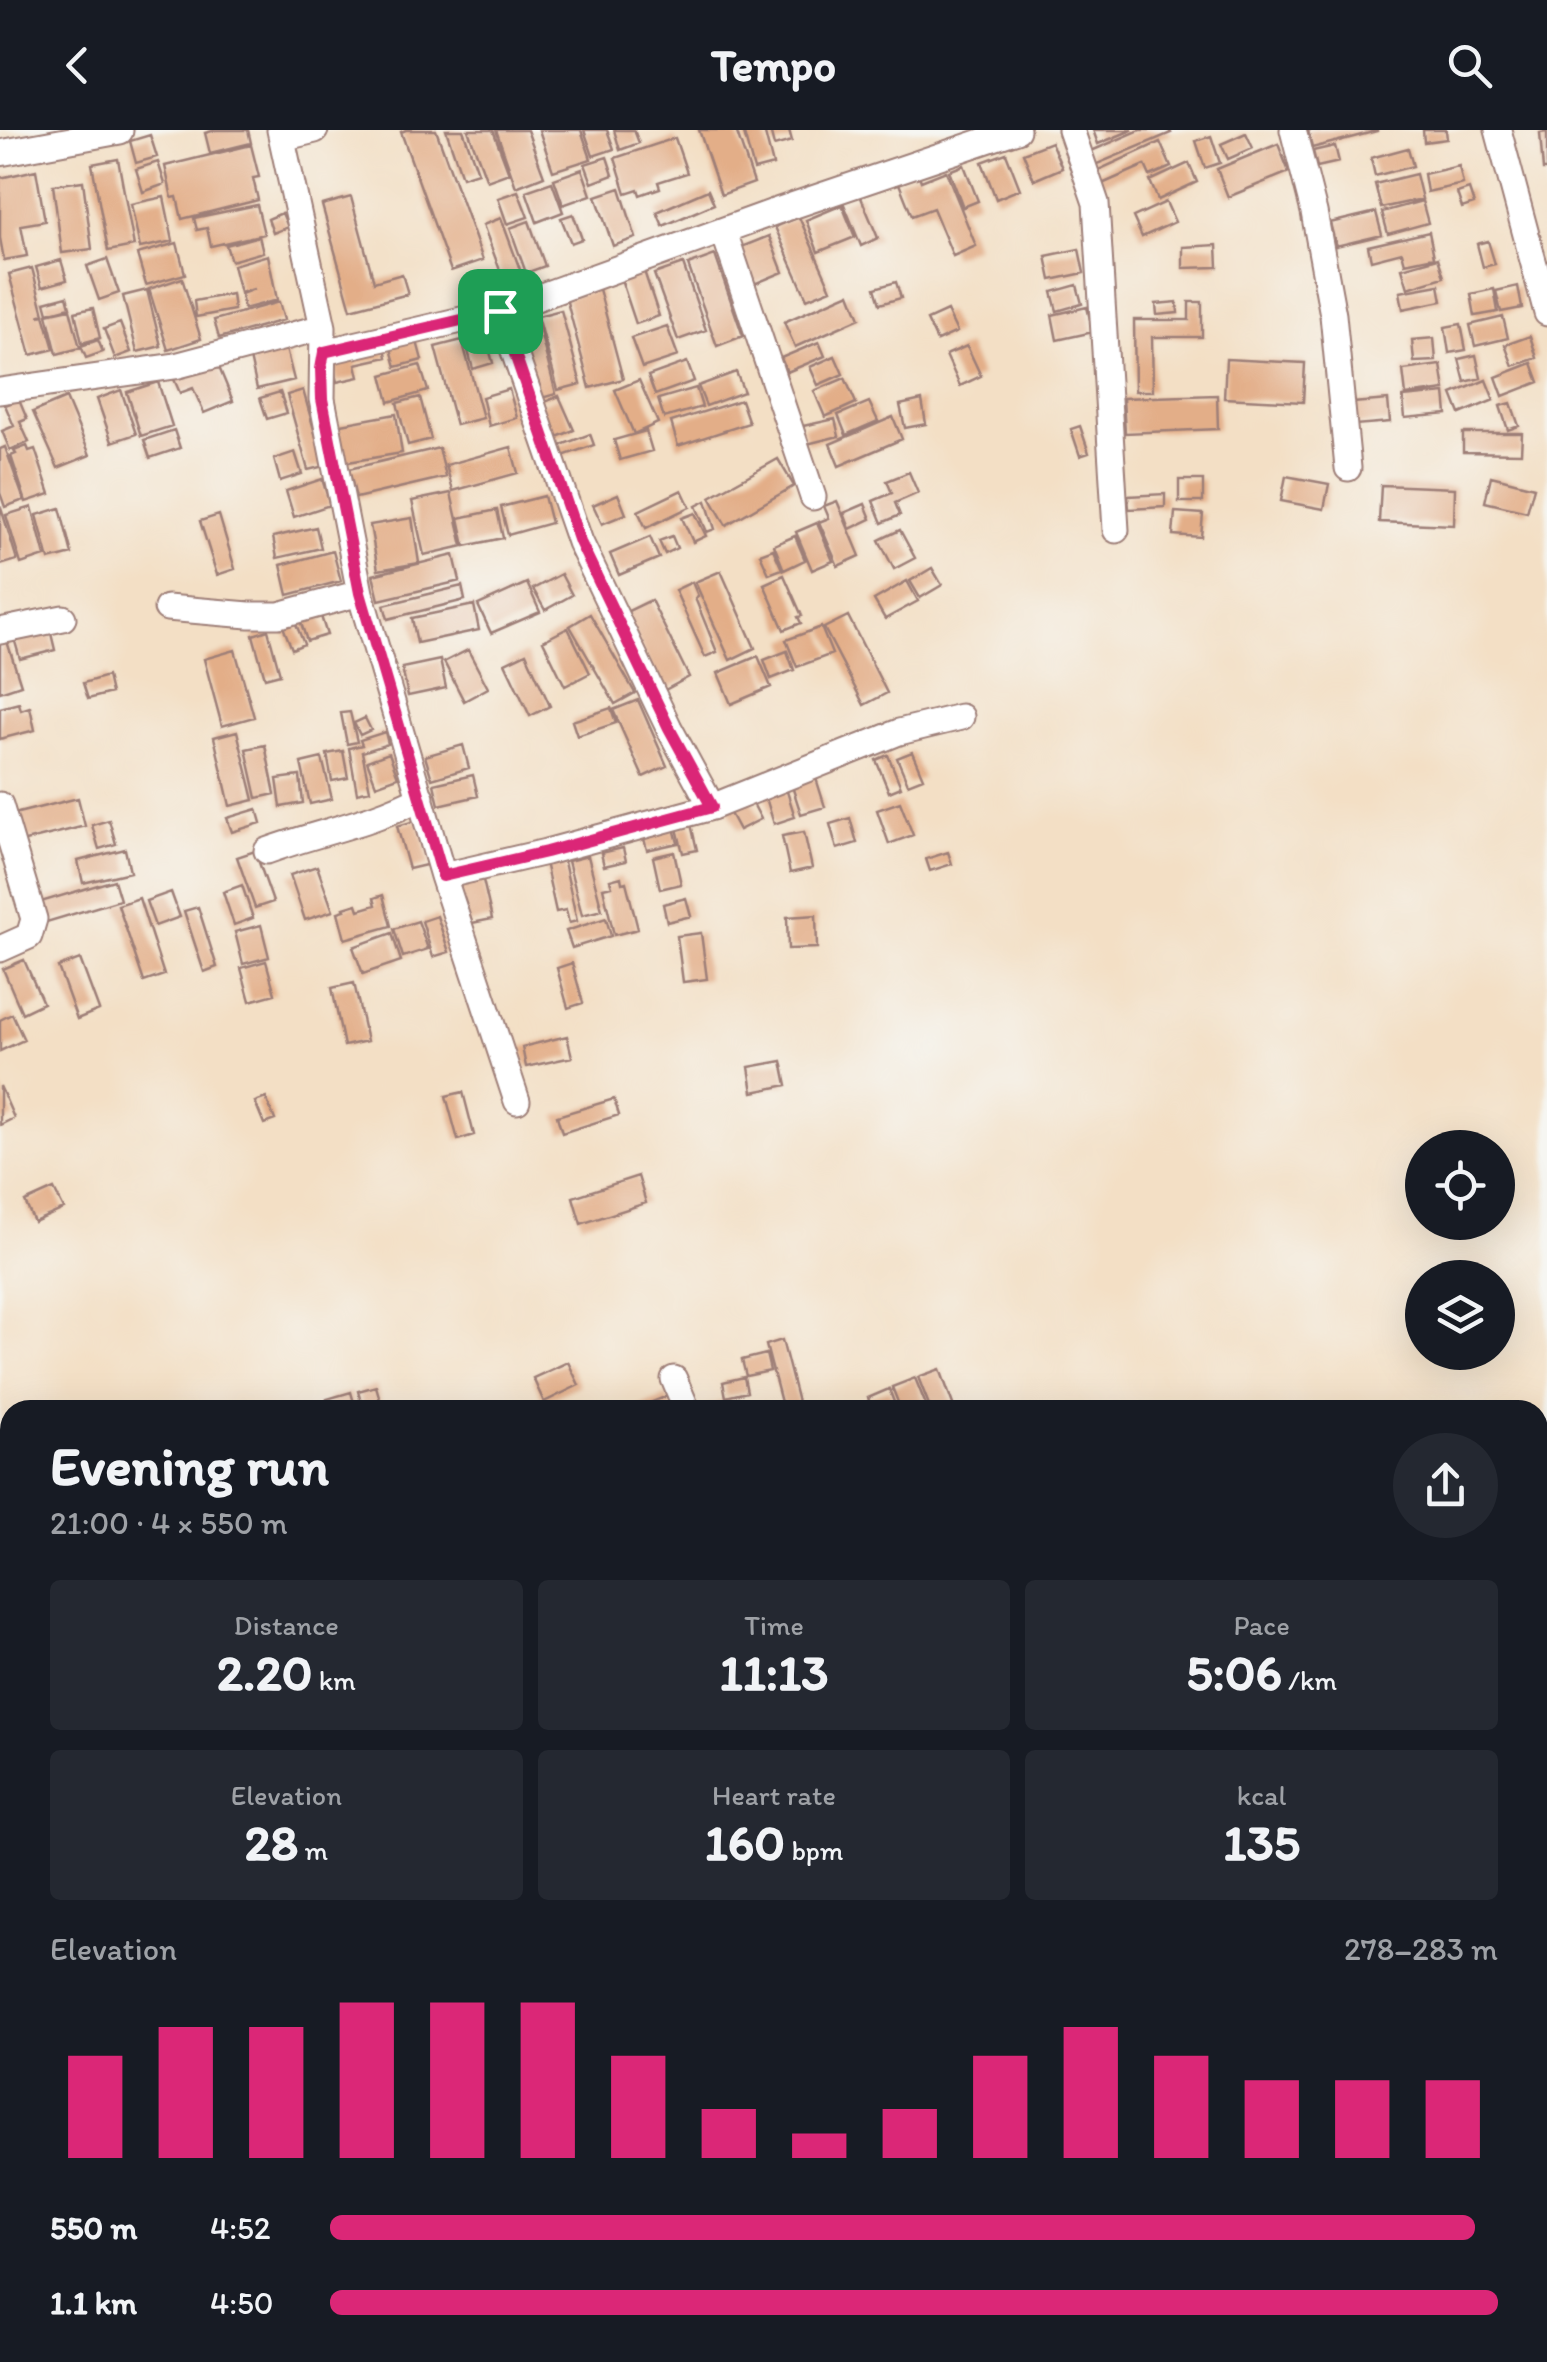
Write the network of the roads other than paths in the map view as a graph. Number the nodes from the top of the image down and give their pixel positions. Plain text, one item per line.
1 (315, 130) edge
2 (1017, 130) edge
3 (1072, 130) edge
4 (1293, 130) edge
5 (1498, 130) edge
6 (120, 132) edge
7 (281, 134) edge
8 (0, 153) edge
9 (724, 232) junction
10 (500, 311) junction
11 (1547, 313) edge
12 (324, 339) junction
13 (0, 392) edge
14 (1348, 468) dead end
15 (813, 497) dead end
16 (1116, 530) dead end
17 (360, 593) junction
18 (167, 608) dead end
19 (63, 618) dead end
20 (0, 631) edge
21 (961, 717) dead end
22 (421, 797) junction
23 (0, 804) edge
24 (712, 807) junction
25 (267, 850) dead end
26 (443, 876) junction
27 (0, 949) edge
28 (518, 1101) dead end
29 (674, 1380) dead end
30 (683, 1400) edge

1 - 7 street
2 - 9 street
3 - 16 street
4 - 14 street
5 - 11 street
6 - 8 street
7 - 12 street
9 - 10 street
9 - 15 street
10 - 12 street
10 - 24 street
12 - 13 street
12 - 17 street
17 - 18 street
17 - 22 street
19 - 20 street
21 - 24 street
22 - 25 street
22 - 26 street
23 - 27 street
24 - 26 street
26 - 28 street
29 - 30 street

